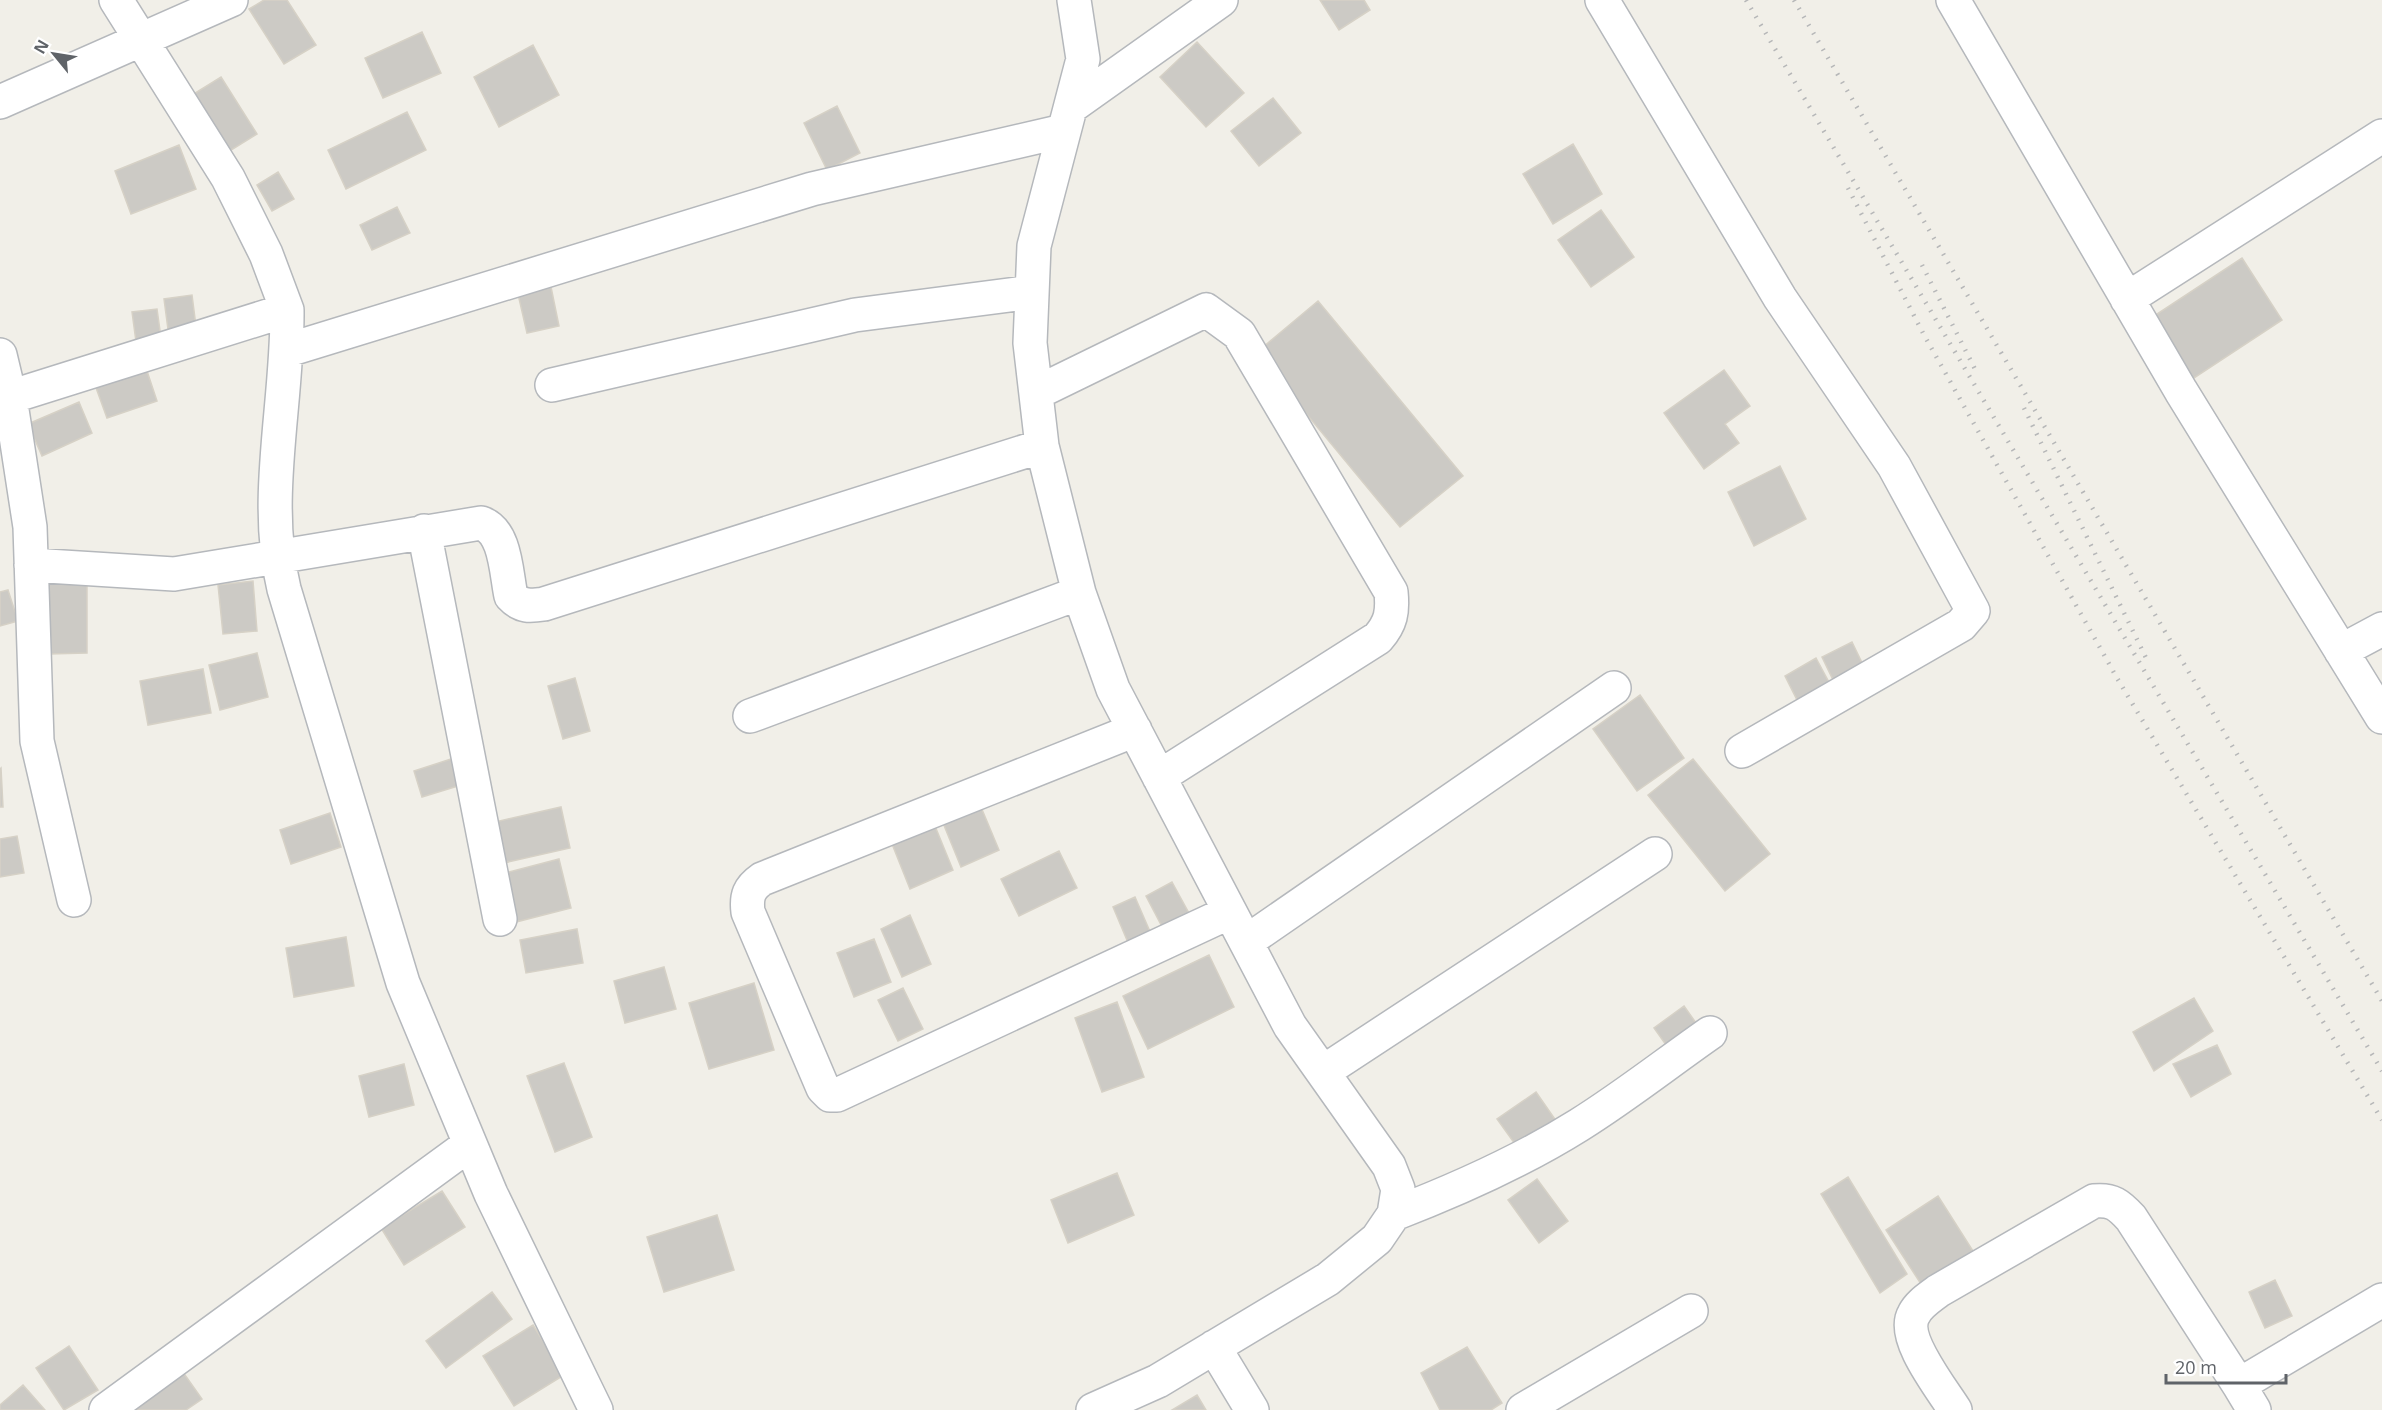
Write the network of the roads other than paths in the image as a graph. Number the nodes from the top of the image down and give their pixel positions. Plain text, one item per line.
1 (116, 0) edge
2 (231, 0) edge
3 (1074, 0) edge
4 (1221, 0) edge
5 (1602, 0) edge
6 (1953, 0) edge
7 (139, 40) junction
8 (0, 102) edge
9 (1068, 118) junction
10 (2382, 136) edge
11 (1032, 292) junction
12 (2127, 299) junction
13 (287, 310) junction
14 (288, 350) junction
15 (0, 355) edge
16 (552, 385) dead end
17 (1036, 393) junction
18 (10, 397) junction
19 (1042, 446) junction
20 (424, 531) junction
21 (276, 557) junction
22 (31, 565) junction
23 (1079, 593) junction
24 (2382, 629) edge
25 (2341, 651) junction
26 (1614, 688) dead end
27 (750, 716) dead end
28 (2382, 717) edge
29 (1134, 730) junction
30 (1742, 752) dead end
31 (1160, 777) junction
32 (1655, 854) dead end
33 (74, 900) dead end
34 (1230, 912) junction
35 (500, 919) dead end
36 (1246, 942) junction
37 (1710, 1033) dead end
38 (1323, 1072) junction
39 (470, 1144) junction
40 (1394, 1214) junction
41 (2382, 1300) edge
42 (1691, 1311) dead end
43 (1214, 1347) junction
44 (2247, 1398) edge
45 (592, 1408) edge
46 (106, 1410) edge
47 (1093, 1410) edge
48 (1252, 1410) edge
49 (1523, 1410) edge
50 (1955, 1410) edge

1 - 7 street
2 - 7 street
3 - 9 street
4 - 9 street
5 - 30 street
6 - 12 street
7 - 8 street
7 - 13 street
9 - 11 street
9 - 14 street
10 - 12 street
11 - 16 street
11 - 17 street
12 - 25 street
13 - 14 street
13 - 18 street
14 - 21 street
15 - 18 street
17 - 19 street
17 - 31 street
18 - 22 street
19 - 20 street
19 - 23 street
20 - 21 street
20 - 35 street
21 - 22 street
21 - 39 street
22 - 33 street
23 - 27 street
23 - 29 street
24 - 25 street
25 - 28 street
26 - 36 street
29 - 31 street
29 - 34 street
31 - 34 street
32 - 38 street
34 - 36 street
36 - 38 street
37 - 40 street
38 - 40 street
39 - 45 street
39 - 46 street
40 - 43 street
41 - 44 street
42 - 49 street
43 - 47 street
43 - 48 street
44 - 50 street

